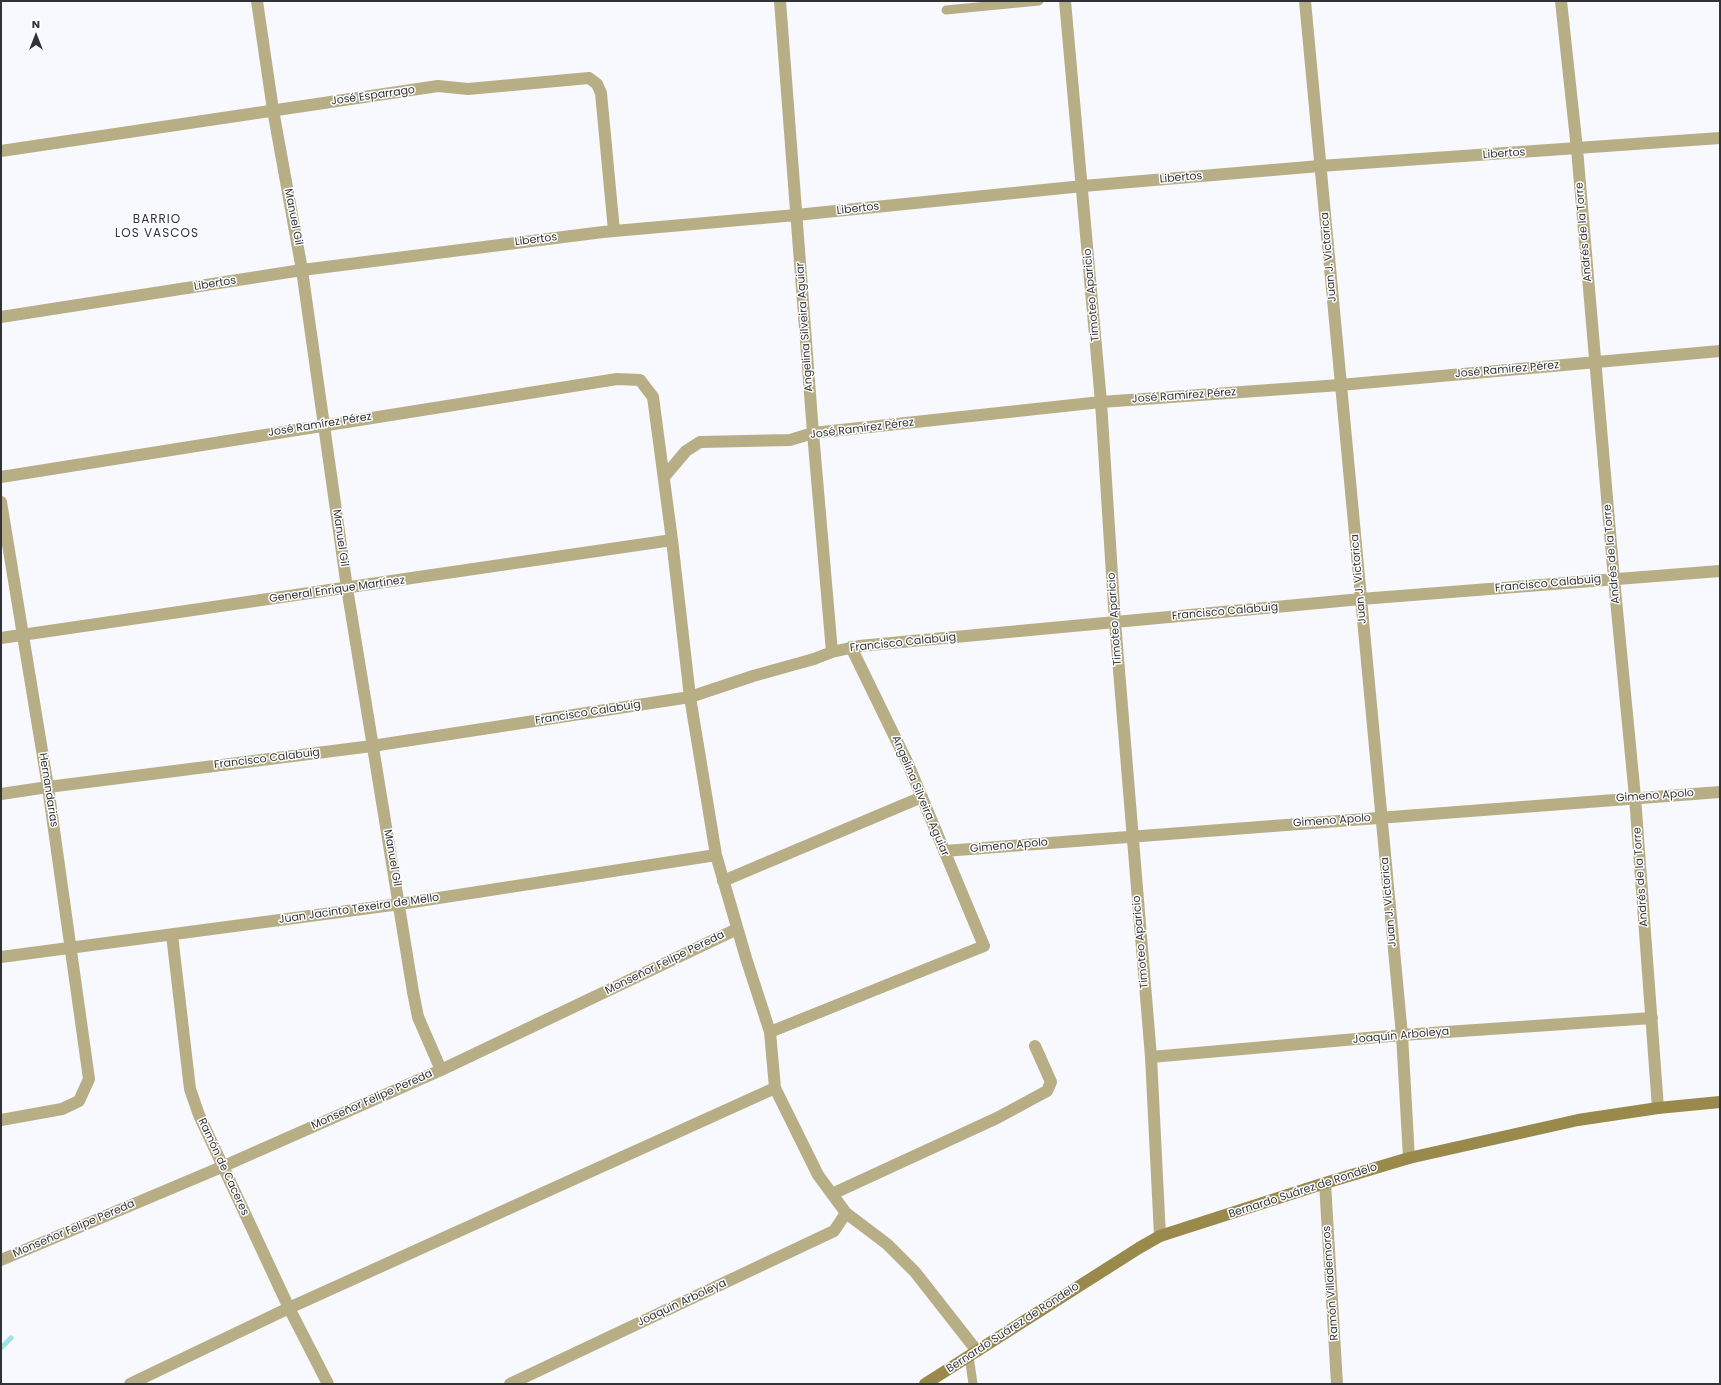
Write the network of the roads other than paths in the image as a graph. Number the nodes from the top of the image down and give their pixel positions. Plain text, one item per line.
1 (257, 1) edge
2 (780, 1) edge
3 (1038, 1) edge
4 (1065, 1) edge
5 (1305, 1) edge
6 (1561, 1) edge
7 (946, 10) dead end
8 (273, 110) junction
9 (1720, 138) edge
10 (1577, 149) junction
11 (1, 150) edge
12 (1320, 166) junction
13 (1082, 186) junction
14 (796, 215) junction
15 (614, 231) junction
16 (302, 270) junction
17 (1, 317) edge
18 (1720, 351) edge
19 (1596, 361) junction
20 (1340, 385) junction
21 (1101, 402) junction
22 (324, 424) junction
23 (813, 433) junction
24 (1, 476) edge
25 (664, 477) junction
26 (1, 502) edge
27 (672, 540) junction
28 (1720, 571) edge
29 (1614, 579) junction
30 (348, 588) junction
31 (1361, 599) junction
32 (1115, 622) junction
33 (23, 636) junction
34 (1, 638) edge
35 (852, 647) junction
36 (832, 652) junction
37 (690, 697) junction
38 (372, 746) junction
39 (48, 787) junction
40 (1720, 792) edge
41 (1, 794) edge
42 (922, 797) junction
43 (1635, 797) junction
44 (1381, 817) junction
45 (1132, 836) junction
46 (944, 851) junction
47 (716, 855) junction
48 (723, 882) junction
49 (400, 904) junction
50 (737, 929) junction
51 (172, 935) junction
52 (71, 947) junction
53 (1, 957) edge
54 (1652, 1018) junction
55 (770, 1032) junction
56 (1402, 1035) junction
57 (1035, 1046) dead end
58 (1151, 1057) junction
59 (441, 1070) junction
60 (775, 1088) junction
61 (1720, 1102) edge
62 (1658, 1108) junction
63 (1, 1120) edge
64 (1408, 1158) junction
65 (224, 1166) junction
66 (1325, 1183) junction
67 (832, 1194) junction
68 (846, 1213) junction
69 (1160, 1236) junction
70 (1, 1260) edge
71 (289, 1308) junction
72 (973, 1354) junction
73 (130, 1384) edge
74 (328, 1384) edge
75 (510, 1384) edge
76 (925, 1384) edge
77 (973, 1384) edge
78 (1337, 1384) edge

1 - 8 street, Manuel Gil
2 - 14 street, Angelina Silveira Aguiar
3 - 7 lane
4 - 13 street, Timoteo Aparicio
5 - 12 street, Juan J. Victorica
6 - 10 street, Andrés de la Torre
8 - 11 street, José Esparrago
8 - 15 street, José Esparrago
8 - 16 street, Manuel Gil
9 - 10 street, Libertos
10 - 12 street, Libertos
10 - 19 street, Andrés de la Torre
12 - 13 street, Libertos
12 - 20 street, Juan J. Victorica
13 - 14 street, Libertos
13 - 21 street, Timoteo Aparicio
14 - 15 street, Libertos
14 - 23 street, Angelina Silveira Aguiar
15 - 16 street, Libertos
16 - 17 street, Libertos
16 - 22 street, Manuel Gil
18 - 19 street, José Ramírez Pérez
19 - 20 street, José Ramírez Pérez
19 - 29 street, Andrés de la Torre
20 - 21 street, José Ramírez Pérez
20 - 31 street, Juan J. Victorica
21 - 23 street, José Ramírez Pérez
21 - 32 street, Timoteo Aparicio
22 - 24 street, José Ramírez Pérez
22 - 25 street, José Ramírez Pérez
22 - 30 street, Manuel Gil
23 - 25 street, José Ramírez Pérez
23 - 36 street, Angelina Silveira Aguiar
25 - 27 street
26 - 33 street, Hernandarias
27 - 30 street, General Enrique Martínez
27 - 37 street
28 - 29 street, Francisco Calabuig
29 - 31 street, Francisco Calabuig
29 - 43 street, Andrés de la Torre
30 - 33 street, General Enrique Martínez
30 - 38 street, Manuel Gil
31 - 32 street, Francisco Calabuig
31 - 44 street, Juan J. Victorica
32 - 35 street, Francisco Calabuig
32 - 45 street, Timoteo Aparicio
33 - 34 street, General Enrique Martínez
33 - 39 street, Hernandarias
35 - 36 street, Francisco Calabuig
35 - 42 street, Angelina Silveira Aguiar
36 - 37 street, Francisco Calabuig
37 - 38 street, Francisco Calabuig
37 - 47 street
38 - 39 street, Francisco Calabuig
38 - 49 street, Manuel Gil
39 - 41 street, Francisco Calabuig
39 - 52 street, Hernandarias
40 - 43 street, Gimeno Apolo
42 - 46 street, Angelina Silveira Aguiar
42 - 48 street
43 - 44 street, Gimeno Apolo
43 - 54 street, Andrés de la Torre
44 - 45 street, Gimeno Apolo
44 - 56 street, Juan J. Victorica
45 - 46 street, Gimeno Apolo
45 - 58 street, Timoteo Aparicio
46 - 55 street, Angelina Silveira Aguiar
47 - 48 street
47 - 49 street, Juan Jacinto Texeira de Mello
48 - 50 street
49 - 51 street, Juan Jacinto Texeira de Mello
49 - 59 street, Manuel Gil
50 - 55 street
50 - 59 street, Monseñor Felipe Pereda
51 - 52 street, Juan Jacinto Texeira de Mello
51 - 65 street, Ramón de Caceres
52 - 53 street, Juan Jacinto Texeira de Mello
52 - 63 street, Hernandarias
54 - 56 street, Joaquín Arboleya
54 - 62 street, Andrés de la Torre
55 - 60 street
56 - 58 street, Joaquín Arboleya
56 - 64 street, Juan J. Victorica
57 - 67 street
58 - 69 street, Timoteo Aparicio
59 - 65 street, Monseñor Felipe Pereda
60 - 67 street
60 - 71 street
61 - 62 street, Bernardo Suárez de Rondelo
62 - 64 street, Bernardo Suárez de Rondelo
64 - 66 street, Bernardo Suárez de Rondelo
65 - 70 street, Monseñor Felipe Pereda
65 - 71 street, Ramón de Caceres
66 - 69 street, Bernardo Suárez de Rondelo
66 - 78 street, Ramón Villademoros
67 - 68 street
68 - 72 street
68 - 75 street, Joaquín Arboleya
69 - 72 street, Bernardo Suárez de Rondelo
71 - 73 street
71 - 74 street, Ramón de Caceres
72 - 76 street, Bernardo Suárez de Rondelo
72 - 77 lane

